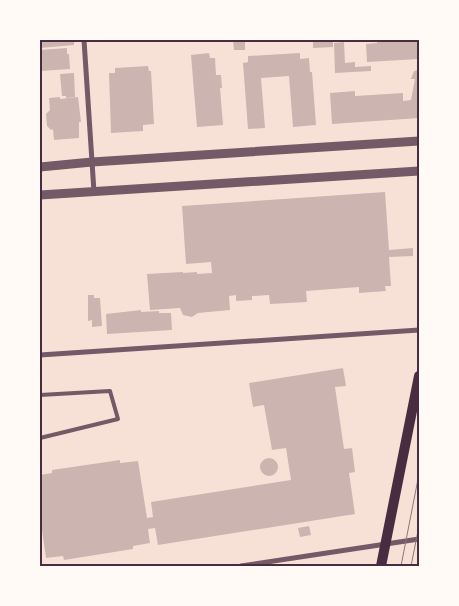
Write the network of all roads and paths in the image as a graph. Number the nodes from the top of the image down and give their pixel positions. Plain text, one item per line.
1 (84, 40) edge
2 (419, 142) edge
3 (92, 162) junction
4 (40, 167) edge
5 (419, 171) edge
6 (94, 192) junction
7 (40, 195) edge
8 (419, 330) edge
9 (40, 356) edge
10 (419, 376) edge
11 (40, 395) edge
12 (40, 438) edge
13 (419, 539) edge
14 (386, 543) junction
15 (241, 566) edge
16 (381, 566) edge

1 - 3 street
2 - 3 street
3 - 4 street
3 - 6 street
5 - 6 street
6 - 7 street
8 - 9 street
10 - 14 main road
11 - 12 lane
13 - 14 street
14 - 15 street
14 - 16 main road

